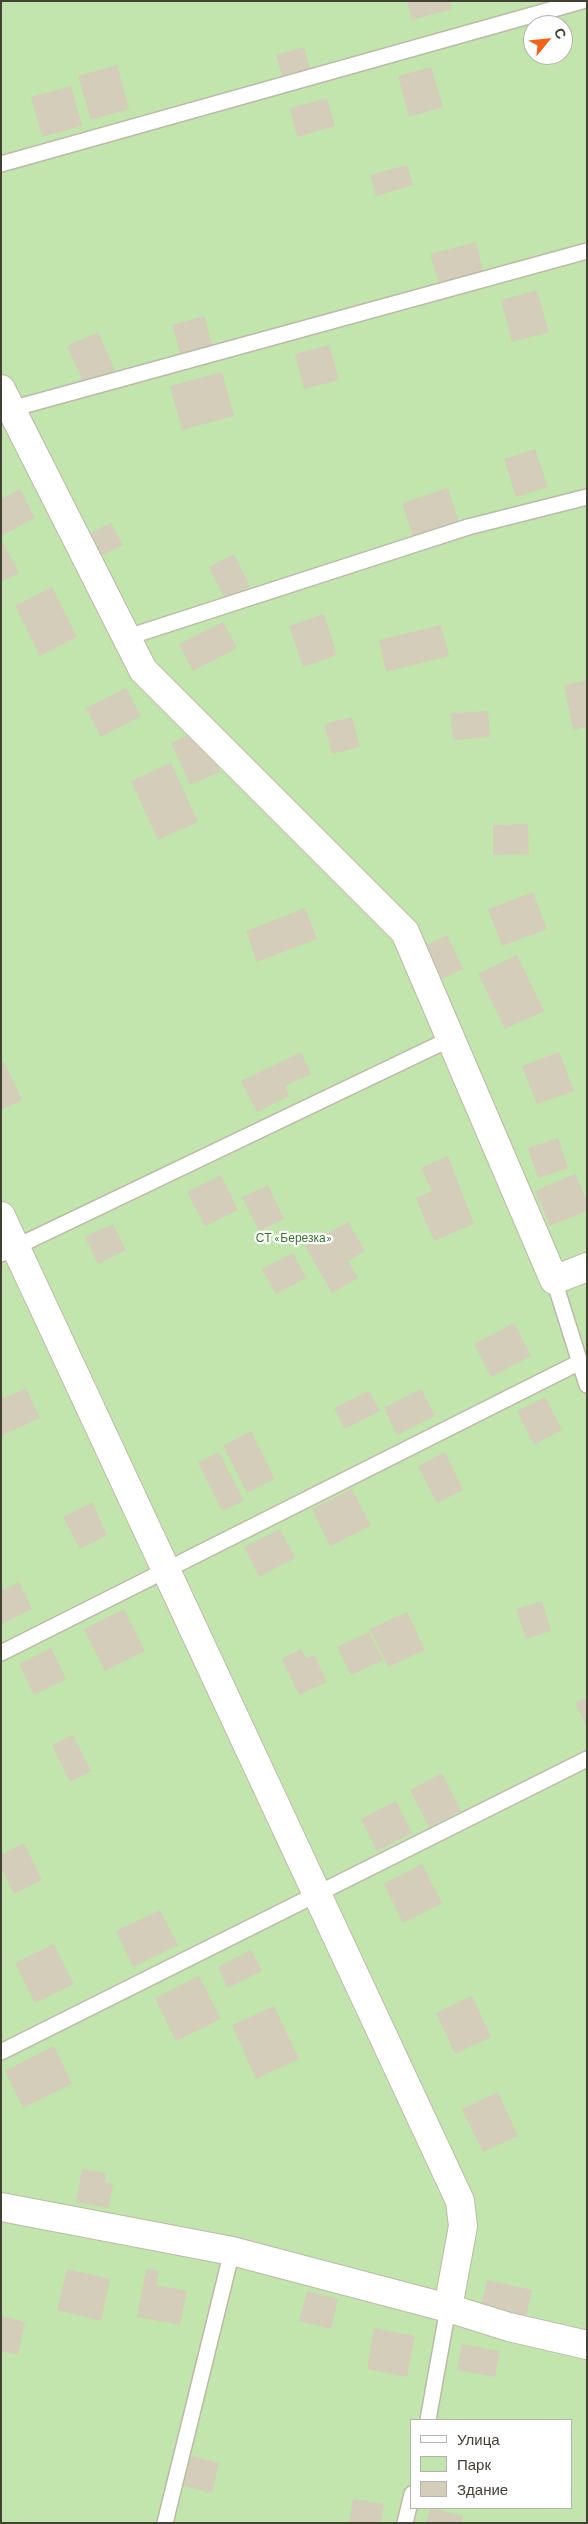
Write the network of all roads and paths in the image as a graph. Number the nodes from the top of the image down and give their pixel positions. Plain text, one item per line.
1 (582, 1) edge
2 (1, 164) edge
3 (587, 251) edge
4 (6, 399) edge
5 (587, 497) edge
6 (128, 638) junction
7 (450, 1039) junction
8 (1, 1216) edge
9 (9, 1251) edge
10 (587, 1267) edge
11 (554, 1280) junction
12 (580, 1362) junction
13 (587, 1385) edge
14 (167, 1572) junction
15 (1, 1653) edge
16 (587, 1759) edge
17 (319, 1895) junction
18 (1, 2052) edge
19 (1, 2207) edge
20 (232, 2251) junction
21 (448, 2308) junction
22 (587, 2345) edge
23 (428, 2419) edge
24 (410, 2502) edge
25 (165, 2523) edge
26 (405, 2523) edge

1 - 2 lane
3 - 4 lane
4 - 6 street
5 - 6 lane
6 - 7 street
7 - 9 lane
7 - 11 street
8 - 9 street
9 - 14 street
10 - 11 street
11 - 12 lane
12 - 13 lane
12 - 14 lane
14 - 15 lane
14 - 17 street
16 - 17 lane
17 - 18 lane
17 - 21 street
19 - 20 street
20 - 21 street
20 - 25 lane
21 - 22 street
21 - 23 lane
24 - 26 lane

